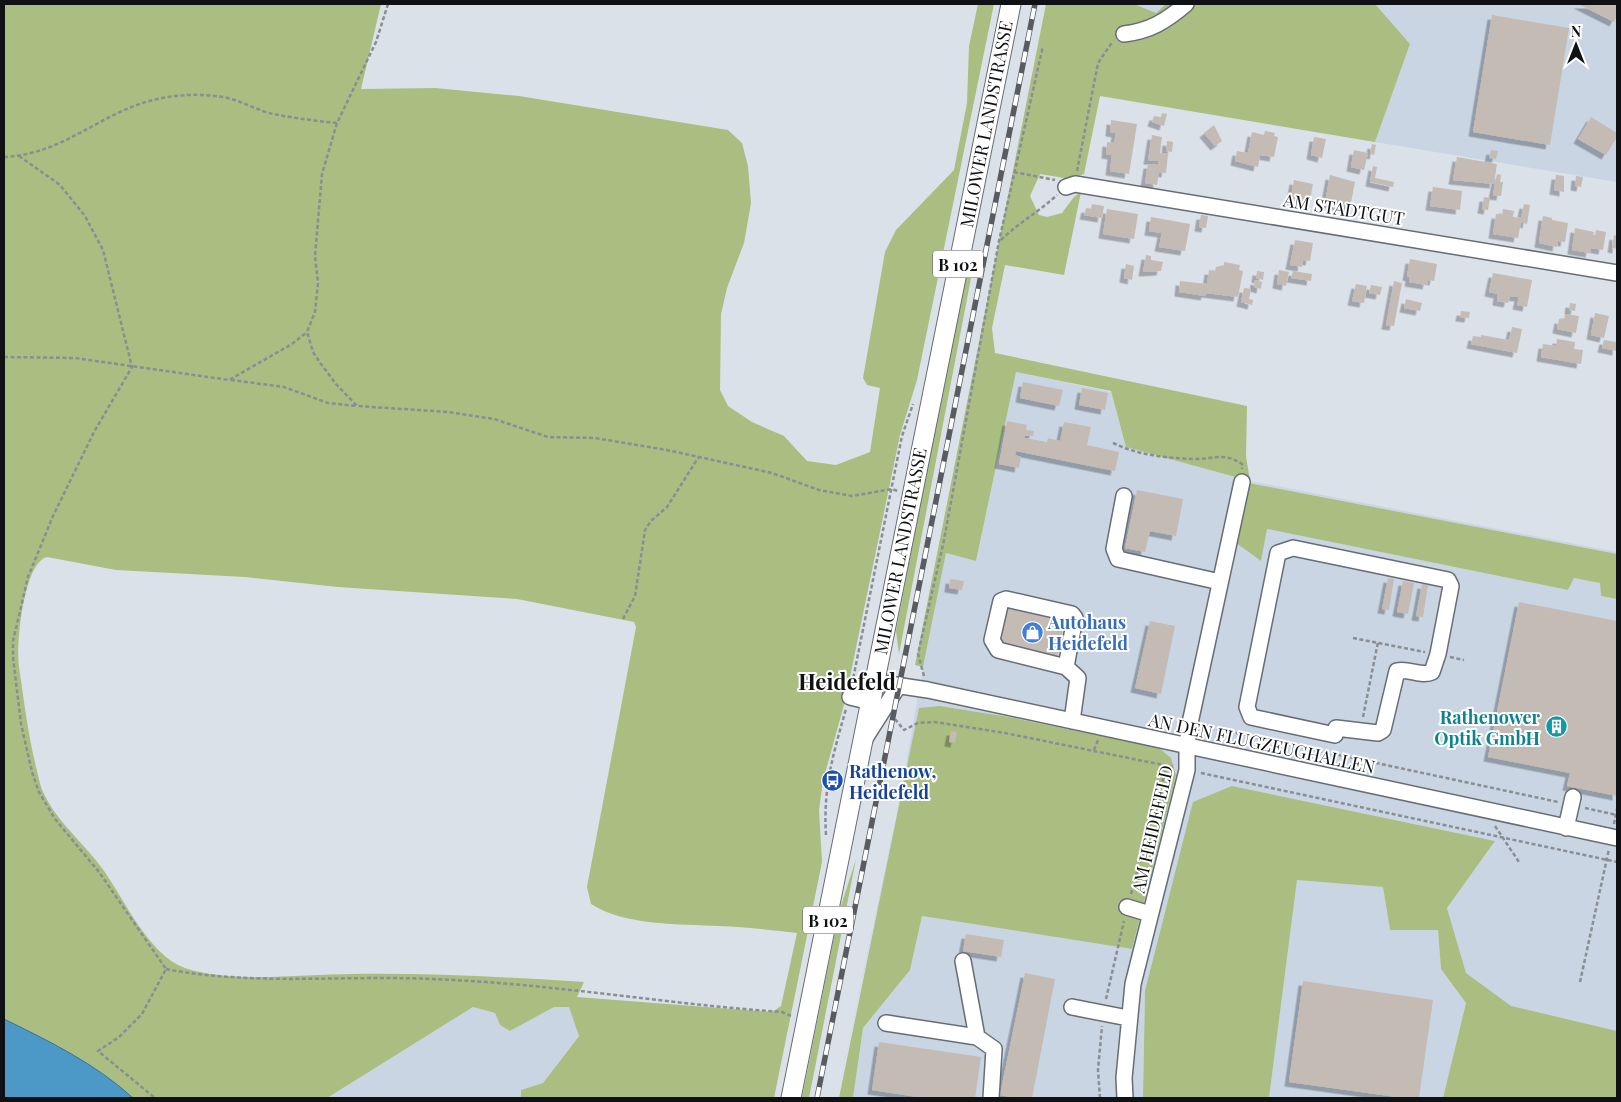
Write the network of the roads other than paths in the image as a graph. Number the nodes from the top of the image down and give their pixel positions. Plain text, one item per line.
1 (1011, 4) edge
2 (1186, 4) edge
3 (1124, 34) road end
4 (1070, 185) road end
5 (1617, 273) edge
6 (1242, 482) road end
7 (1124, 496) dead end
8 (1220, 582) junction
9 (1066, 667) junction
10 (875, 682) junction
11 (899, 685) junction
12 (850, 697) dead end
13 (878, 706) junction
14 (1072, 721) junction
15 (1335, 732) joint
16 (1187, 746) junction
17 (1572, 801) road end
18 (1566, 828) junction
19 (1614, 838) edge
20 (1127, 907) road end
21 (1150, 914) junction
22 (963, 961) dead end
23 (1072, 1007) dead end
24 (1128, 1018) junction
25 (886, 1023) dead end
26 (976, 1037) junction
27 (791, 1098) edge
28 (991, 1098) edge
29 (1125, 1098) edge

1 - 10 main road, MILOWER LANDSTRASSE / B 102
2 - 3 street
4 - 5 street, AM STADTGUT
6 - 8 street, AM HEIDEFELD
7 - 8 street
8 - 16 street, AM HEIDEFELD
9 - 9 street
9 - 14 street
10 - 11 street, AN DEN FLUGZEUGHALLEN
10 - 13 main road, MILOWER LANDSTRASSE / B 102
11 - 13 street
11 - 14 street, AN DEN FLUGZEUGHALLEN
12 - 13 street
13 - 27 main road, MILOWER LANDSTRASSE / B 102
14 - 16 street, AN DEN FLUGZEUGHALLEN
15 - 15 street
16 - 18 street, AN DEN FLUGZEUGHALLEN
16 - 21 street, AM HEIDEFELD
17 - 18 street
18 - 19 street, AN DEN FLUGZEUGHALLEN
20 - 21 street
21 - 24 street, AM HEIDEFELD
22 - 26 street
23 - 24 street
24 - 29 street, AM HEIDEFELD
25 - 26 street
26 - 28 street

